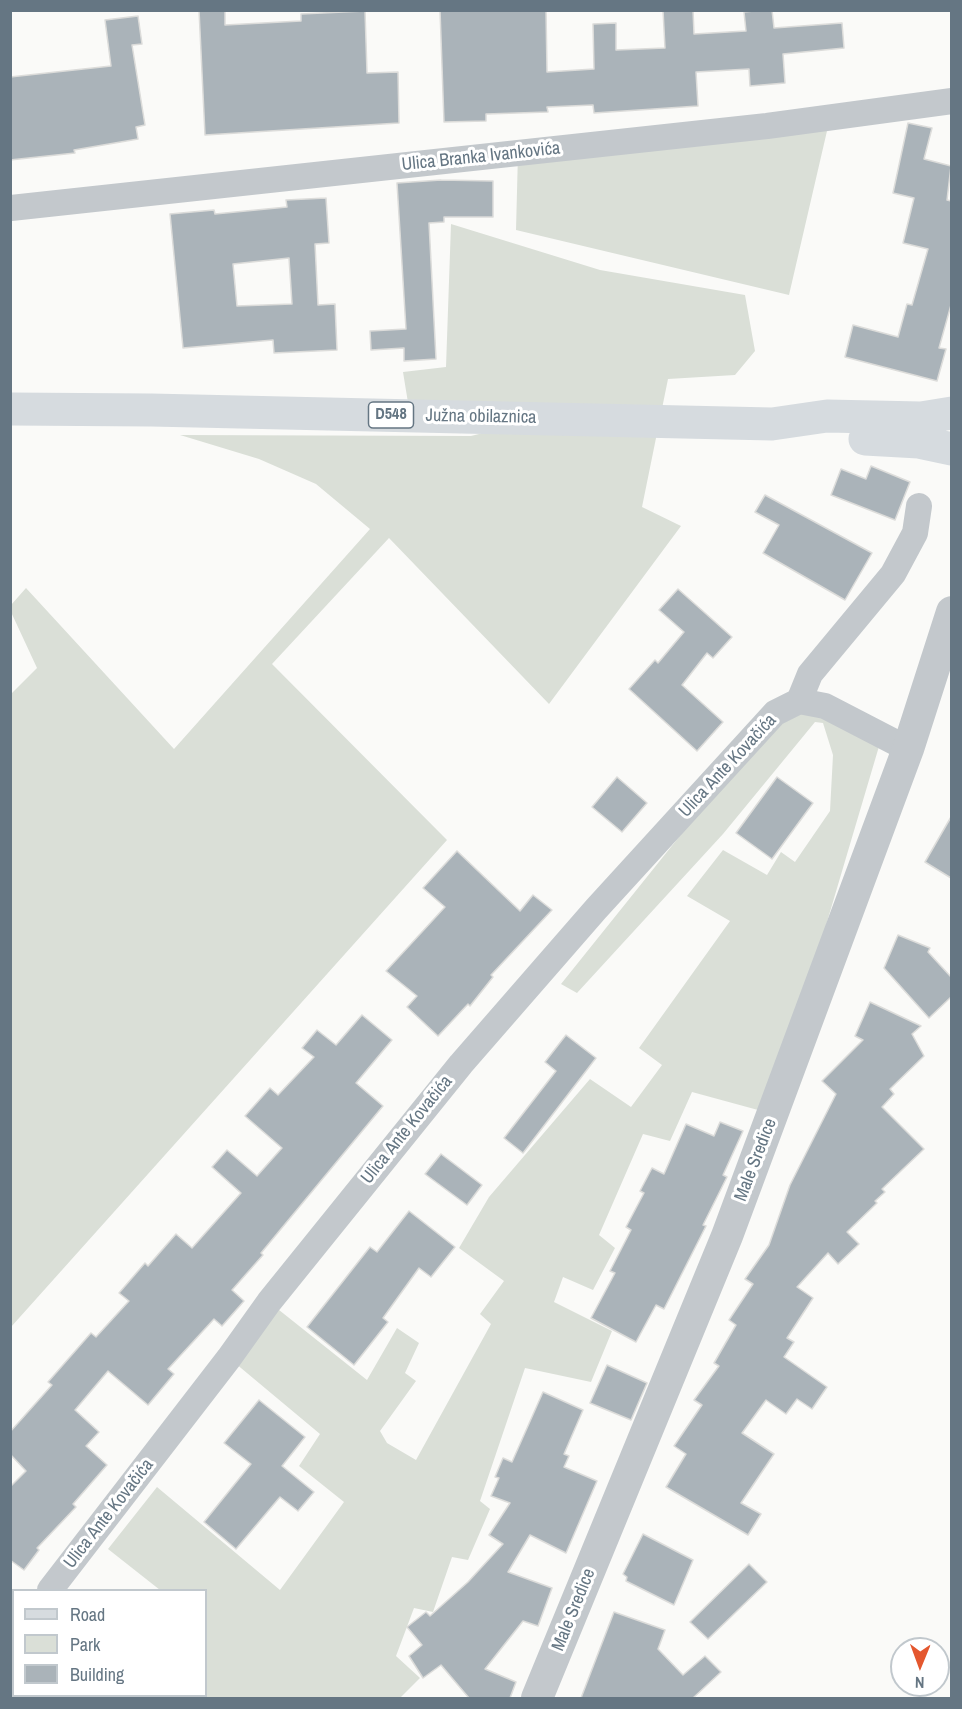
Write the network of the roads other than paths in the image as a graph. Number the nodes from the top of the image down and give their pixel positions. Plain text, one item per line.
1 (951, 101) edge
2 (11, 208) edge
3 (10, 409) edge
4 (951, 413) edge
5 (772, 424) junction
6 (951, 449) edge
7 (919, 507) dead end
8 (951, 612) edge
9 (799, 701) junction
10 (908, 749) junction
11 (51, 1589) edge
12 (537, 1698) edge

1 - 2 street, Ulica Branka Ivankovića
3 - 5 main road, Južna obilaznica / D548
4 - 5 main road, Južna obilaznica / D548
5 - 6 main road, Južna obilaznica / D548
7 - 9 street
8 - 10 street, Male Sredice
9 - 10 street
9 - 11 street, Ulica Ante Kovačića
10 - 12 street, Male Sredice

